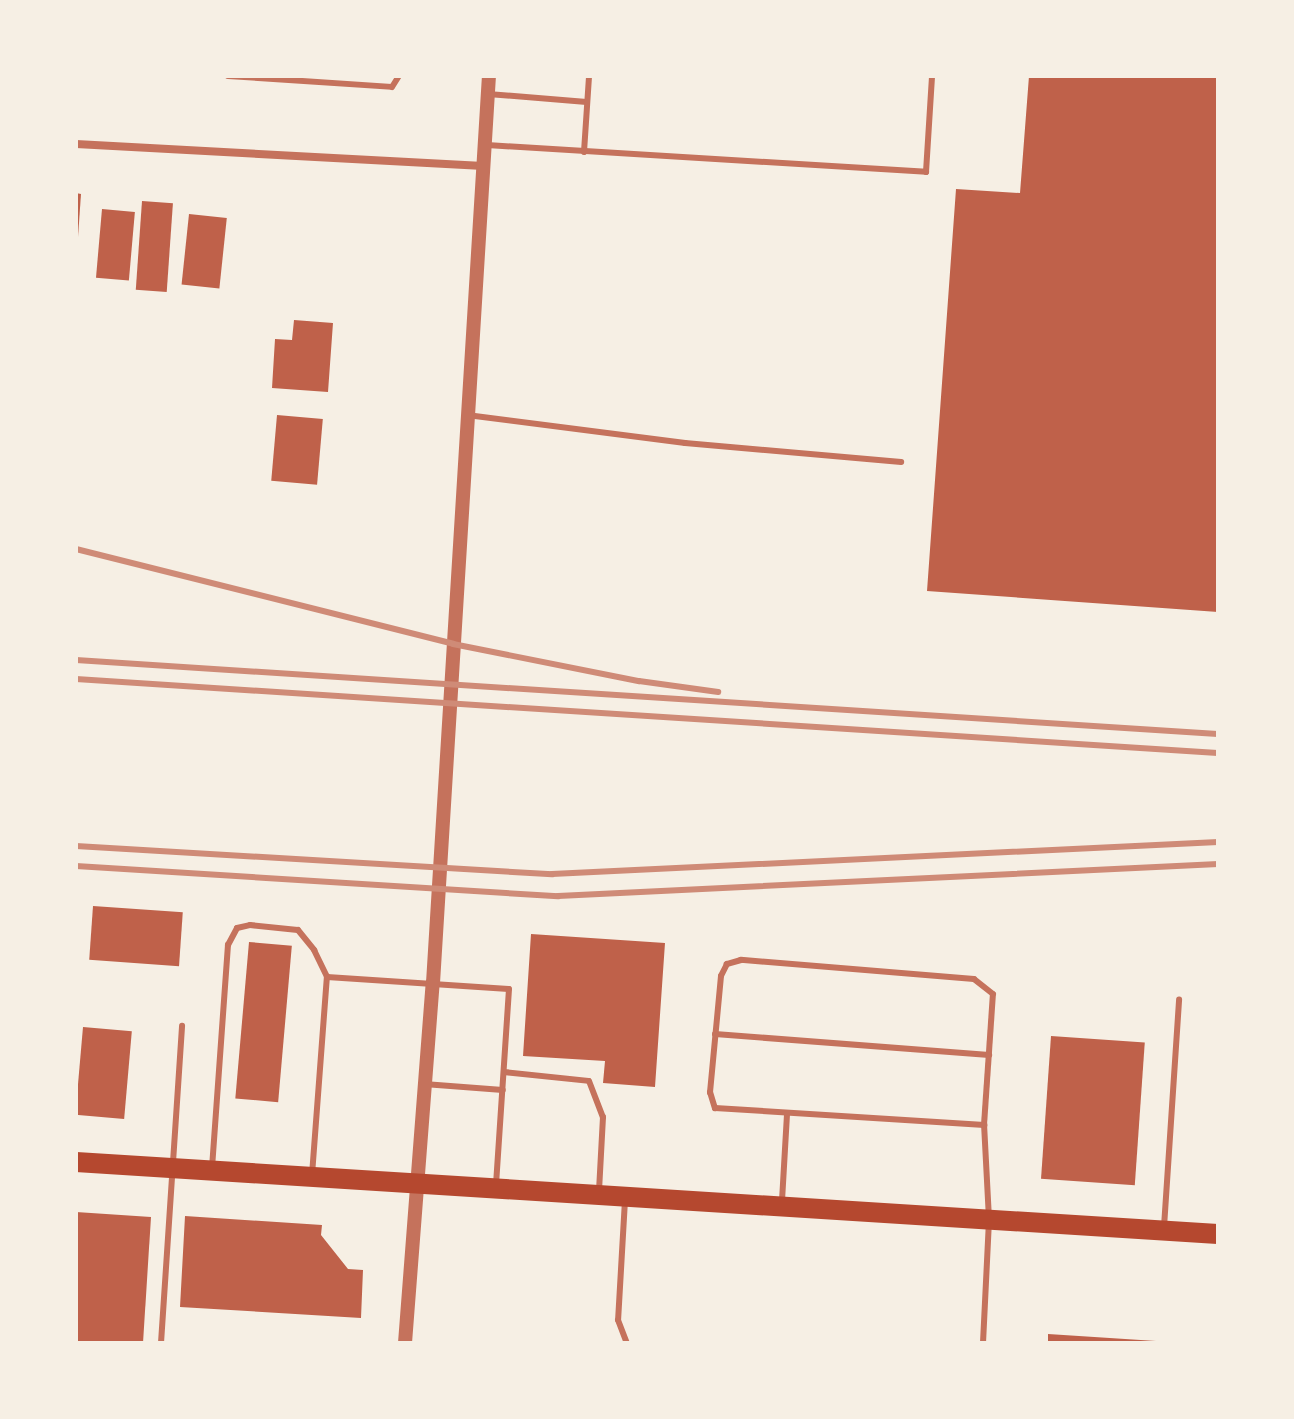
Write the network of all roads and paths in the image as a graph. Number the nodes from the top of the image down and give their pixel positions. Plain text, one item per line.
1 (228, 76) edge
2 (399, 76) edge
3 (489, 76) edge
4 (589, 76) edge
5 (932, 76) edge
6 (488, 94) junction
7 (587, 102) junction
8 (76, 144) edge
9 (484, 145) junction
10 (584, 152) junction
11 (483, 166) junction
12 (467, 415) junction
13 (901, 462) dead end
14 (327, 977) junction
15 (433, 983) junction
16 (1179, 999) dead end
17 (182, 1026) dead end
18 (715, 1034) junction
19 (989, 1055) junction
20 (504, 1072) junction
21 (424, 1084) junction
22 (503, 1090) junction
23 (787, 1113) junction
24 (984, 1125) junction
25 (76, 1162) edge
26 (173, 1168) junction
27 (212, 1170) junction
28 (312, 1177) junction
29 (415, 1184) junction
30 (496, 1188) junction
31 (599, 1194) junction
32 (625, 1196) junction
33 (781, 1206) junction
34 (989, 1219) junction
35 (1164, 1230) junction
36 (1218, 1234) edge
37 (161, 1343) edge
38 (405, 1343) edge
39 (627, 1343) edge
40 (983, 1343) edge

1 - 2 lane
3 - 6 street
4 - 7 lane
5 - 10 lane
6 - 7 lane
6 - 9 street
7 - 10 lane
8 - 11 street
9 - 10 lane
9 - 11 street
11 - 12 street
12 - 13 lane
12 - 15 street
14 - 15 lane
14 - 27 lane
14 - 28 lane
15 - 20 lane
15 - 21 street
16 - 35 lane
17 - 26 lane
18 - 19 lane
18 - 19 lane
18 - 23 lane
19 - 24 lane
20 - 22 lane
20 - 31 lane
21 - 22 lane
21 - 29 street
22 - 30 lane
23 - 24 lane
23 - 33 lane
24 - 34 lane
25 - 26 main road
26 - 27 main road
26 - 37 lane
27 - 28 main road
28 - 29 main road
29 - 30 main road
29 - 38 street
30 - 31 main road
31 - 32 main road
32 - 33 main road
32 - 39 lane
33 - 34 main road
34 - 35 main road
34 - 40 lane
35 - 36 main road

